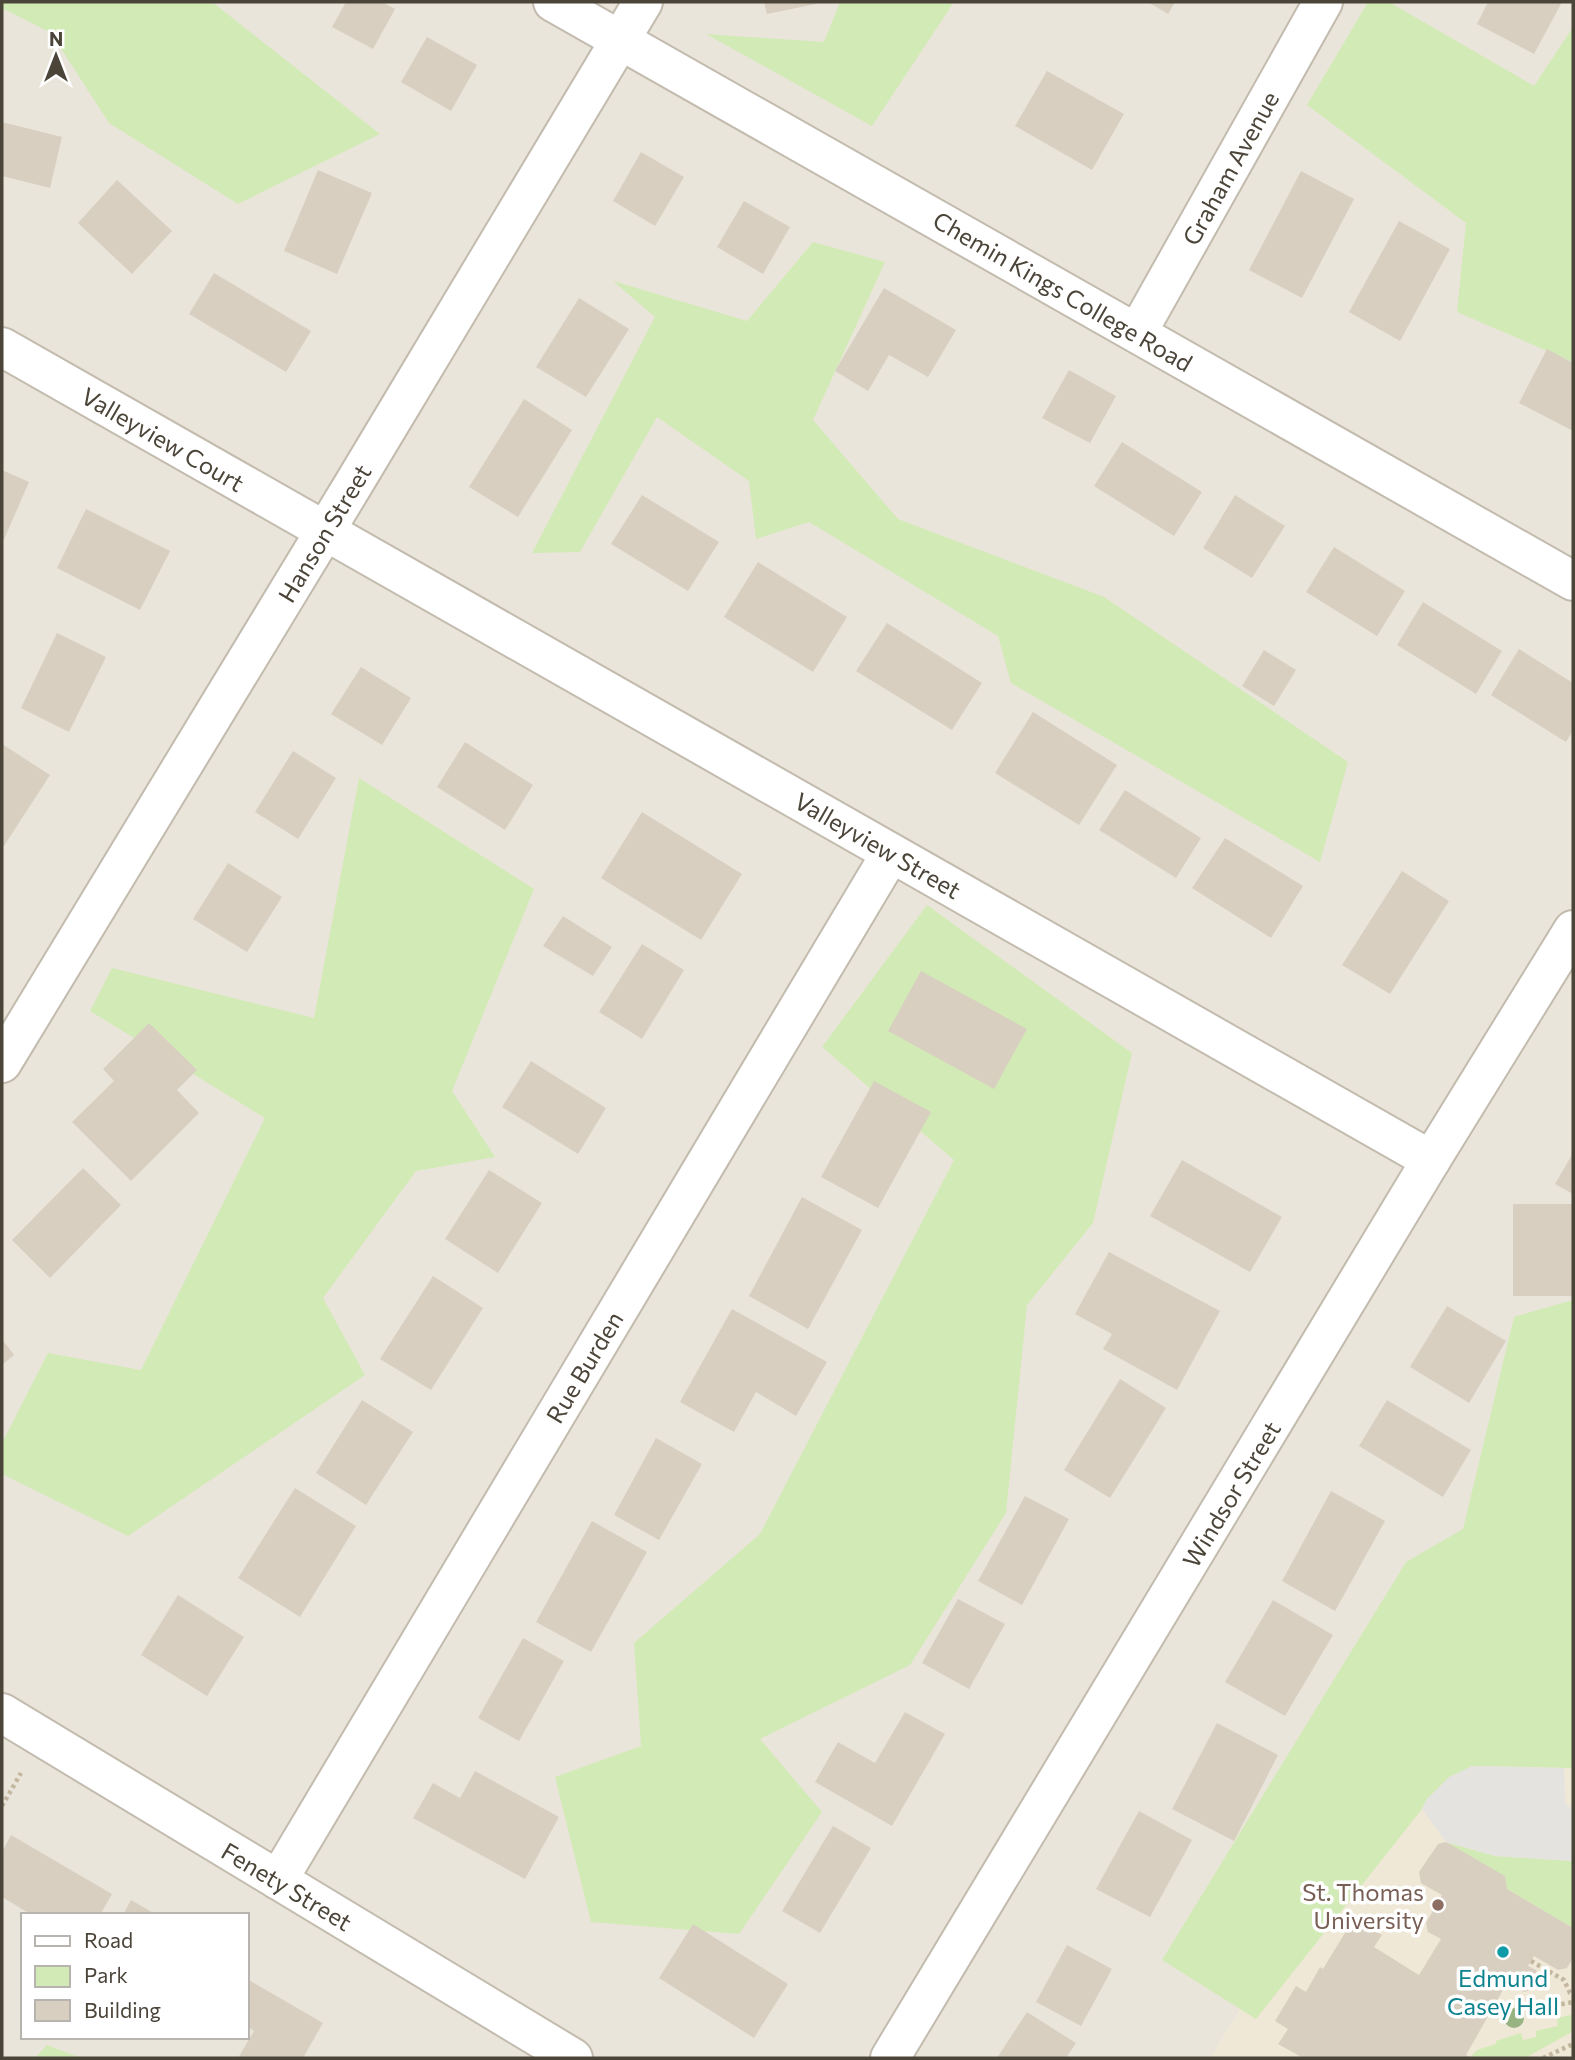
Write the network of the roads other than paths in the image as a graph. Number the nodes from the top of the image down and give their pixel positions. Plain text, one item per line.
1 (553, 2) edge
2 (643, 2) edge
3 (1323, 2) edge
4 (620, 40) junction
5 (1137, 333) junction
6 (2, 347) edge
7 (325, 531) junction
8 (1573, 581) edge
9 (891, 853) junction
10 (1573, 930) edge
11 (2, 1063) edge
12 (1431, 1160) junction
13 (2, 1713) edge
14 (278, 1881) junction
15 (573, 2058) edge
16 (890, 2058) edge

1 - 4 street, Chemin Kings College Road
2 - 4 street, Hanson Street
3 - 5 street, Graham Avenue
4 - 5 street, Chemin Kings College Road
4 - 7 street, Hanson Street
5 - 8 street, Chemin Kings College Road
6 - 7 street, Valleyview Court
7 - 9 street, Valleyview Street
7 - 11 street, Hanson Street
9 - 12 street, Valleyview Street
9 - 14 street, Rue Burden
10 - 12 street, Windsor Street
12 - 16 street, Windsor Street
13 - 14 street, Fenety Street
14 - 15 street, Fenety Street

